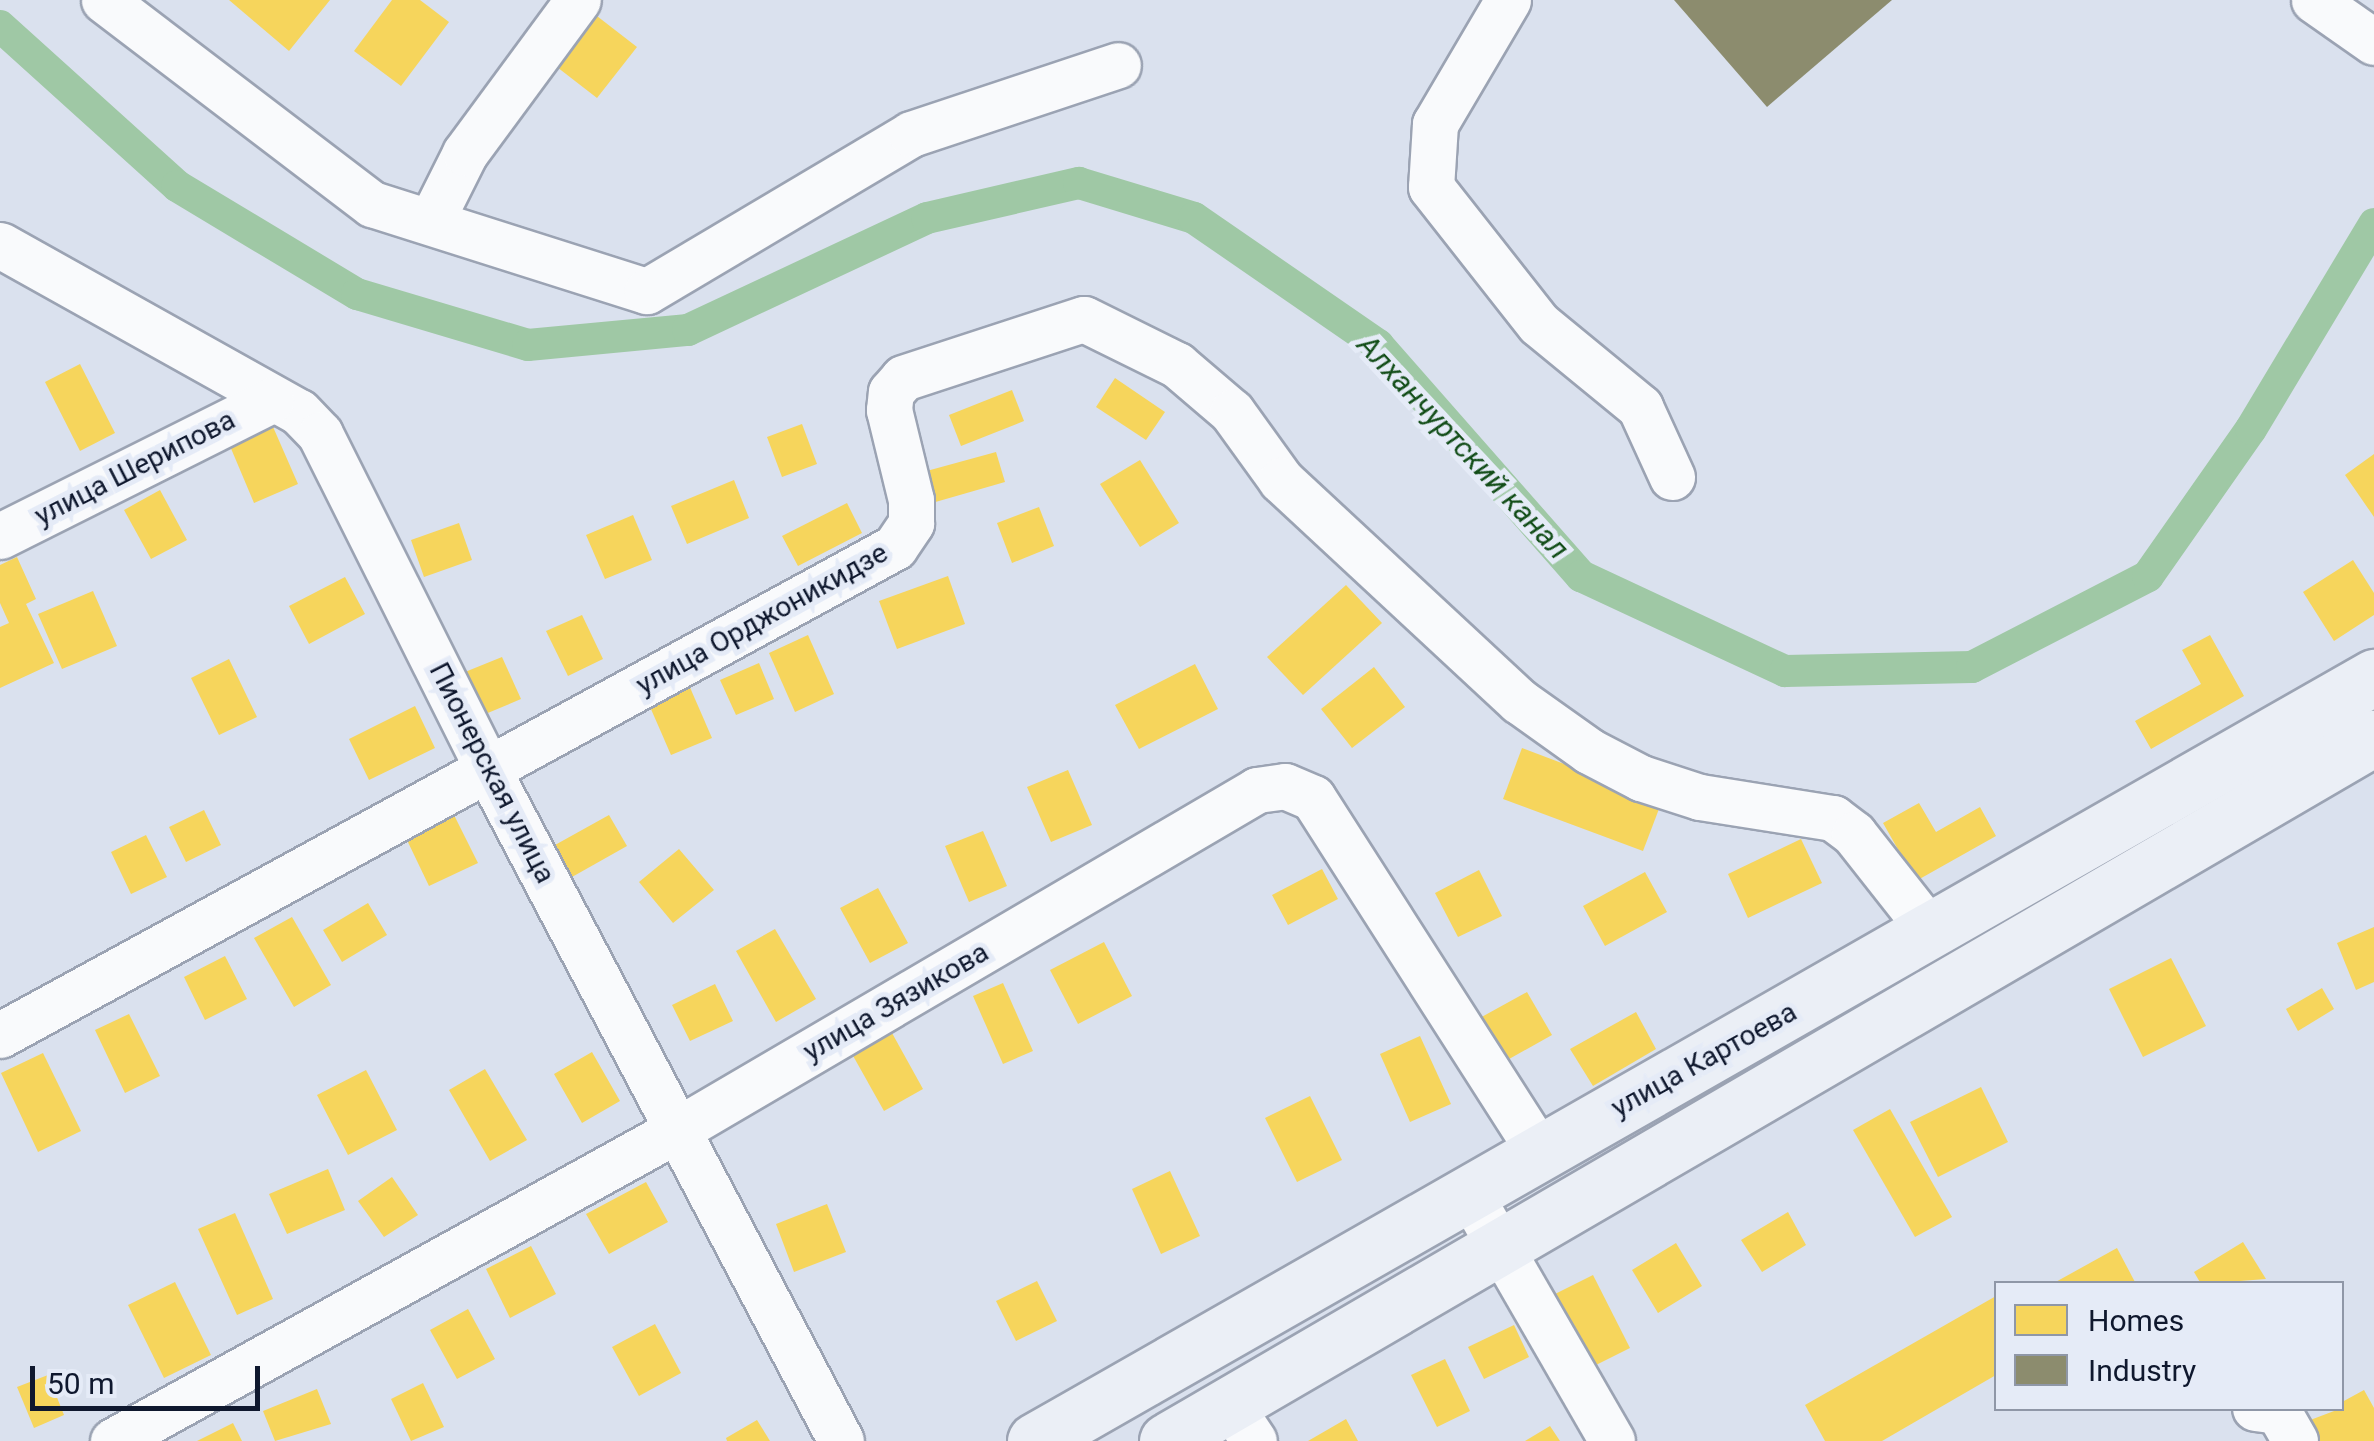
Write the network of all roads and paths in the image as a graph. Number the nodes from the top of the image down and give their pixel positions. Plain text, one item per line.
1 (104, 0) edge
2 (578, 0) edge
3 (1508, 0) edge
4 (1118, 65) dead end
5 (431, 221) junction
6 (0, 245) edge
7 (271, 400) junction
8 (1672, 477) dead end
9 (0, 536) edge
10 (2374, 678) edge
11 (2374, 738) edge
12 (488, 770) junction
13 (1930, 932) junction
14 (0, 1036) edge
15 (679, 1129) junction
16 (1540, 1152) junction
17 (1469, 1193) junction
18 (1502, 1246) junction
19 (2272, 1411) edge
20 (1242, 1423) edge
21 (113, 1441) edge
22 (841, 1441) edge
23 (1035, 1441) edge
24 (1166, 1441) edge
25 (1612, 1441) edge
26 (2295, 1441) edge

1 - 5 street
2 - 5 street
3 - 8 street
4 - 5 street
6 - 7 street, Пионерская улица
7 - 9 street, улица Шерипова
7 - 12 street, Пионерская улица
10 - 13 main road, улица Картоева
11 - 18 main road, улица Картоева
12 - 13 street, улица Орджоникидзе
12 - 14 street, улица Орджоникидзе
12 - 15 street, Пионерская улица
13 - 16 main road, улица Картоева
15 - 16 street, улица Зязикова
15 - 21 street, улица Зязикова
15 - 22 street, Пионерская улица
16 - 17 main road, улица Картоева
17 - 18 street
17 - 23 main road, улица Картоева
18 - 20 main road, улица Картоева
18 - 25 street
19 - 26 street
20 - 24 main road, улица Картоева

